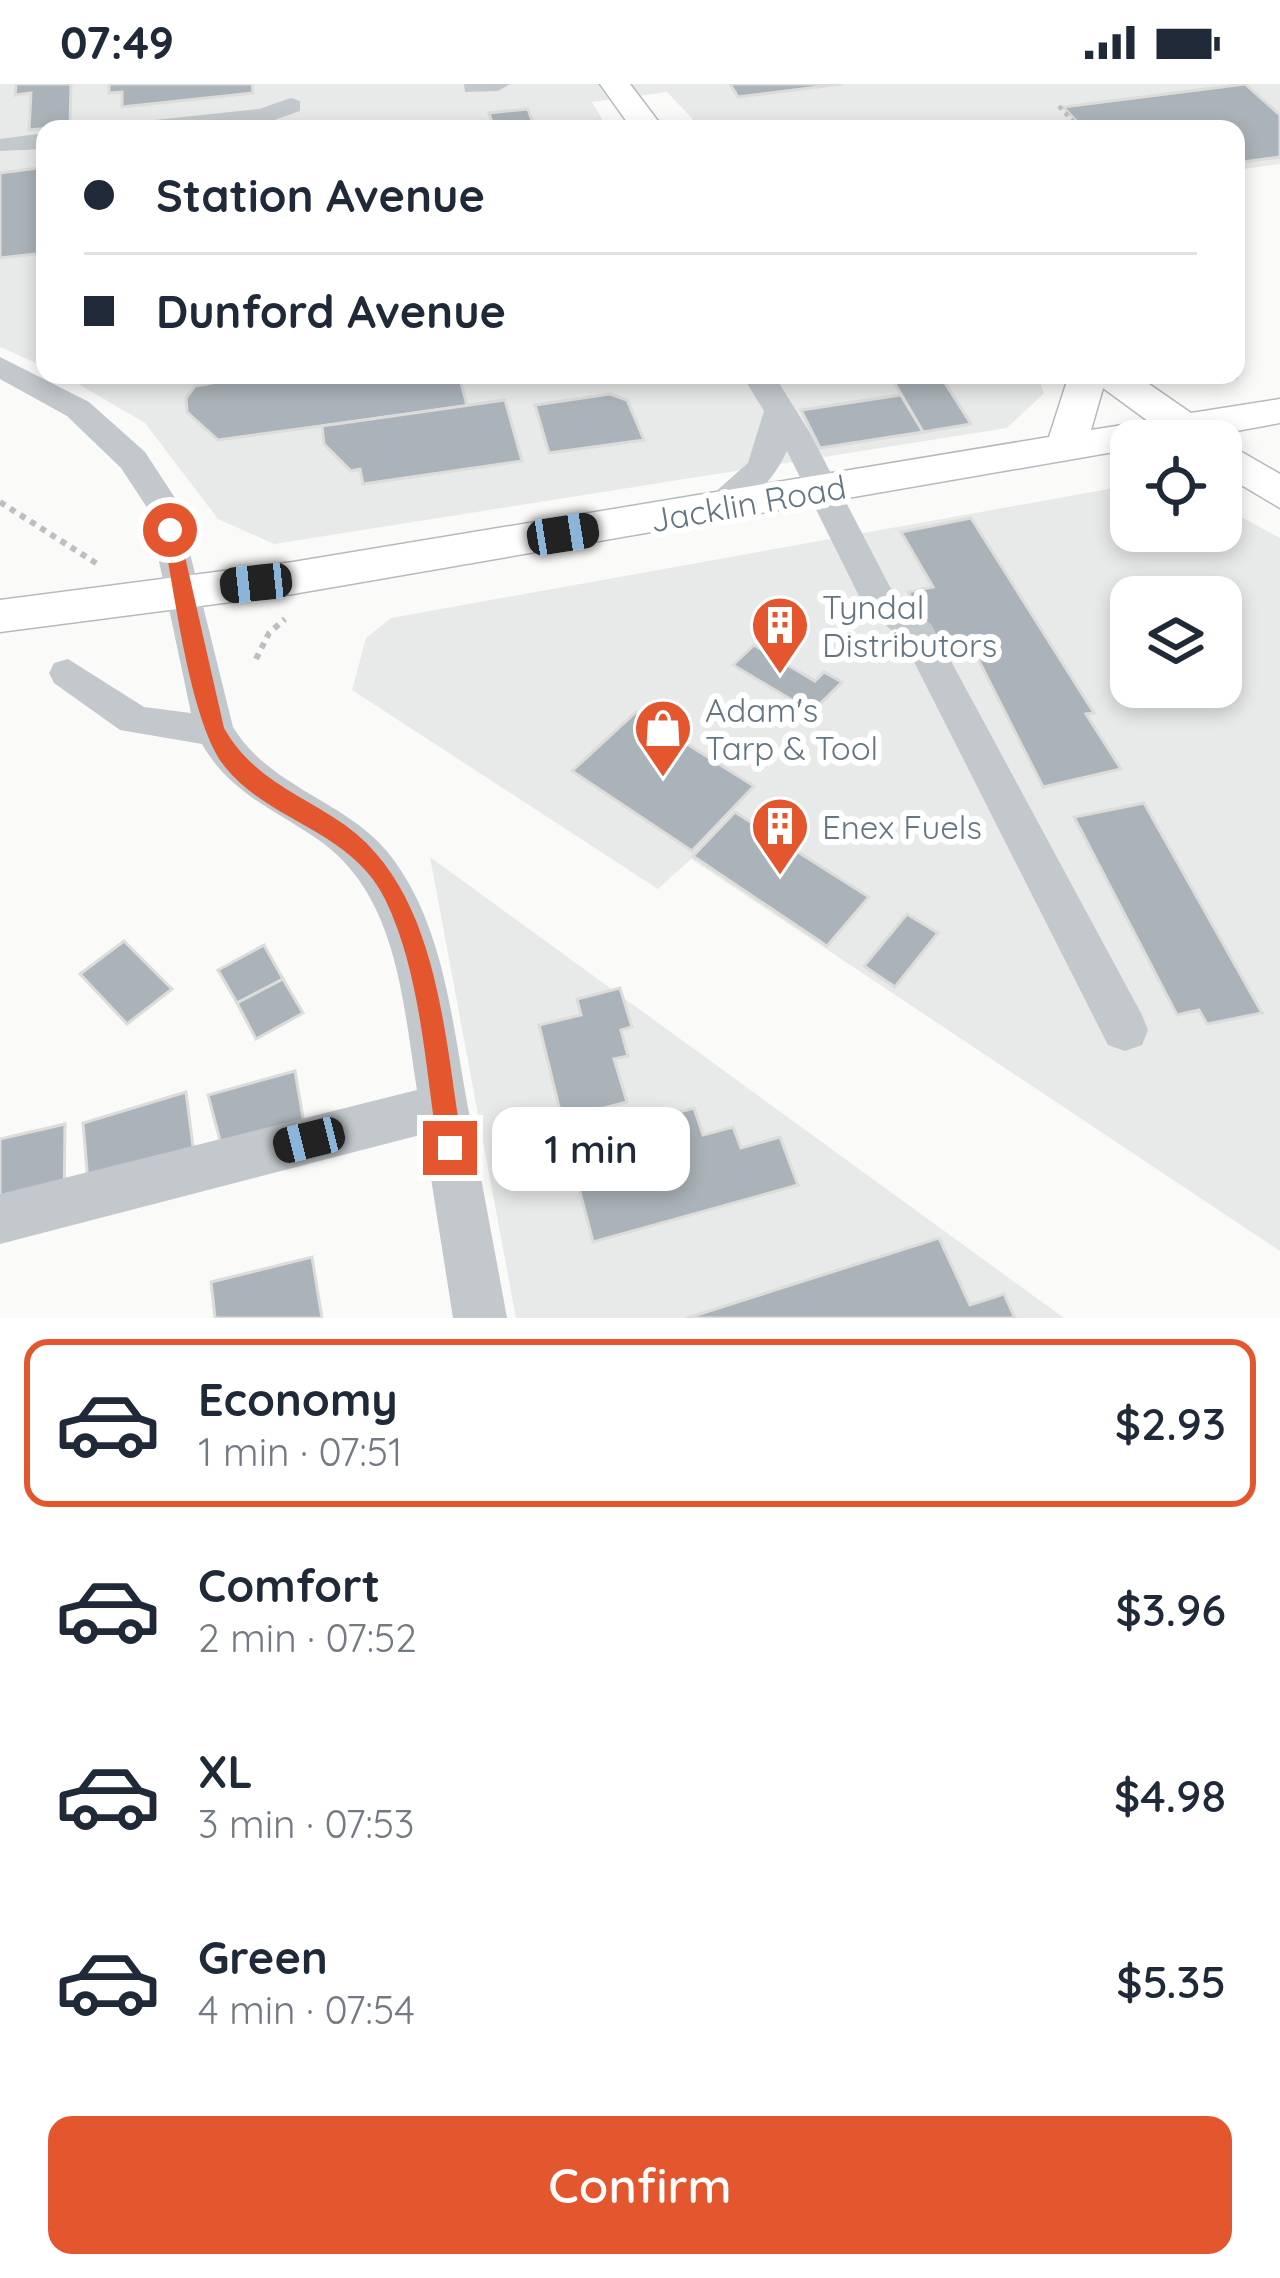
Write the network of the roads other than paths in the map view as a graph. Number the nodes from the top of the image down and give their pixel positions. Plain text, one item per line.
1 (615, 84) edge
2 (286, 95) edge
3 (323, 106) dead end
4 (227, 120) edge
5 (641, 120) edge
6 (36, 142) edge
7 (7, 145) dead end
8 (0, 366) edge
9 (762, 384) edge
10 (1085, 384) edge
11 (1123, 384) edge
12 (1280, 411) edge
13 (778, 415) junction
14 (1174, 420) edge
15 (1242, 421) edge
16 (1110, 443) edge
17 (1066, 447) junction
18 (1110, 459) edge
19 (1242, 468) edge
20 (1242, 489) edge
21 (824, 490) junction
22 (1280, 495) edge
23 (713, 509) junction
24 (183, 591) junction
25 (0, 616) edge
26 (68, 673) dead end
27 (214, 729) junction
28 (1124, 1030) dead end
29 (442, 1106) junction
30 (0, 1219) edge
31 (480, 1318) edge

1 - 5 main road
2 - 3 street
2 - 4 street
6 - 7 street
8 - 24 street
9 - 13 street
10 - 17 main road
11 - 14 main road
12 - 15 main road, Jacklin Road
13 - 21 street
13 - 23 street
16 - 17 main road, Jacklin Road
17 - 18 main road
17 - 21 main road, Jacklin Road
19 - 22 main road
20 - 22 main road
21 - 23 main road, Jacklin Road
21 - 28 street
23 - 24 main road, Jacklin Road
24 - 25 main road, Jacklin Road
24 - 27 street
26 - 27 street
27 - 29 street
29 - 30 street
29 - 31 street

